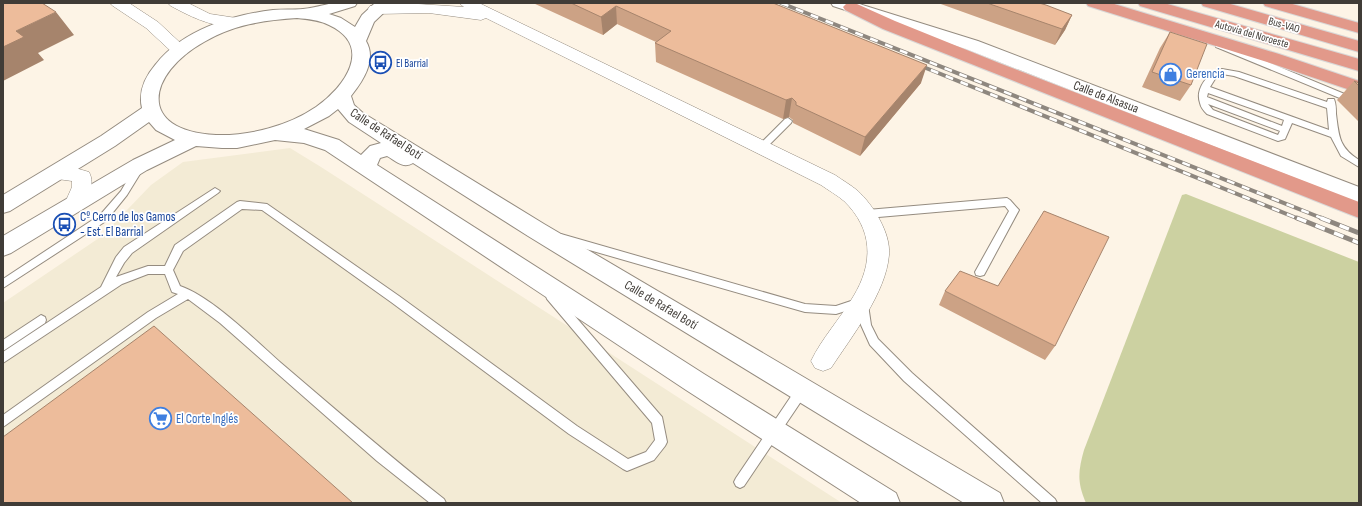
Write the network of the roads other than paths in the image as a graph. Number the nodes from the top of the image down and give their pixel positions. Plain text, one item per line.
1 (118, 3) edge
2 (176, 3) edge
3 (349, 3) edge
4 (468, 3) edge
5 (1094, 3) edge
6 (1146, 3) edge
7 (1209, 3) edge
8 (1271, 3) edge
9 (847, 4) edge
10 (381, 6) edge
11 (297, 13) junction
12 (1185, 15) junction
13 (498, 18) junction
14 (236, 22) junction
15 (1359, 28) edge
16 (1200, 35) junction
17 (358, 40) junction
18 (1359, 47) edge
19 (180, 50) junction
20 (1359, 65) edge
21 (1359, 77) edge
22 (1359, 87) edge
23 (1206, 89) junction
24 (342, 96) junction
25 (1338, 96) junction
26 (1359, 102) edge
27 (1332, 107) junction
28 (151, 111) junction
29 (1289, 119) junction
30 (788, 121) dead end
31 (275, 133) junction
32 (1334, 135) junction
33 (193, 139) junction
34 (761, 148) junction
35 (1359, 164) edge
36 (140, 165) junction
37 (367, 167) junction
38 (57, 172) junction
39 (215, 191) dead end
40 (1359, 195) edge
41 (3, 205) edge
42 (74, 205) junction
43 (1359, 210) edge
44 (867, 214) junction
45 (517, 218) junction
46 (536, 230) junction
47 (3, 247) edge
48 (168, 270) junction
49 (980, 272) dead end
50 (535, 276) junction
51 (3, 284) edge
52 (105, 289) junction
53 (188, 293) junction
54 (863, 301) junction
55 (41, 320) dead end
56 (3, 346) edge
57 (3, 358) edge
58 (823, 361) dead end
59 (802, 390) junction
60 (3, 422) edge
61 (774, 431) junction
62 (740, 482) dead end
63 (440, 503) edge
64 (886, 503) edge
65 (990, 503) edge
66 (1051, 503) edge

1 - 19 street
2 - 14 street
3 - 11 street
4 - 13 street
5 - 16 highway
6 - 12 highway, Autovía del Noroeste
7 - 18 highway, Bus-VAO
8 - 15 highway
9 - 40 street, Calle de Alsasua
9 - 43 highway
10 - 13 street
10 - 17 street
11 - 14 street
11 - 17 street
12 - 20 highway, Autovía del Noroeste
12 - 21 highway
13 - 34 street
14 - 19 street
16 - 22 highway
16 - 25 lane
17 - 24 street
19 - 28 street
23 - 27 lane
23 - 29 lane
23 - 29 lane
24 - 31 street
24 - 45 street, Calle de Rafael Botí
25 - 26 lane
25 - 27 lane
27 - 32 lane
28 - 33 street
28 - 38 street
29 - 32 lane
30 - 34 lane
31 - 33 street
31 - 37 street
32 - 35 lane
33 - 36 street
34 - 44 street
36 - 42 street
36 - 51 lane
37 - 45 street
37 - 50 street
38 - 41 street
38 - 42 street
39 - 52 lane
42 - 47 street
44 - 49 lane
44 - 54 street
45 - 46 street, Calle de Rafael Botí
46 - 54 lane
46 - 59 street, Calle de Rafael Botí
48 - 50 lane
48 - 52 lane
48 - 53 lane
50 - 61 street
52 - 57 lane
53 - 60 lane
53 - 63 lane
54 - 58 street
54 - 66 lane
55 - 56 lane
59 - 61 lane
59 - 65 street, Calle de Rafael Botí
61 - 62 lane
61 - 64 street

